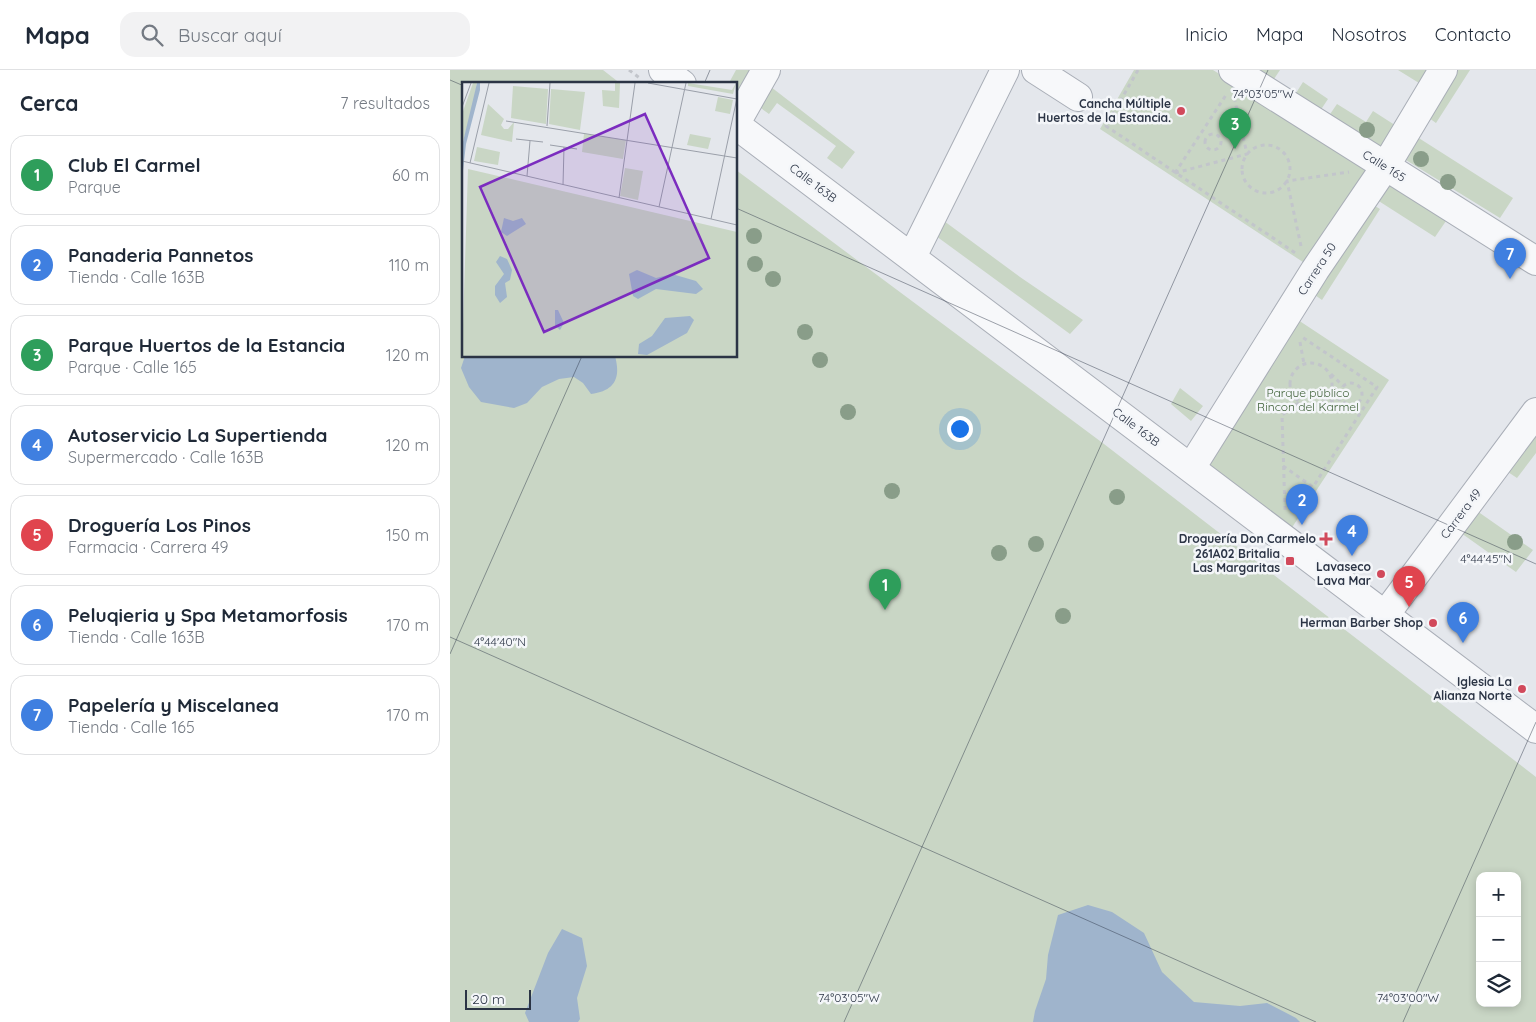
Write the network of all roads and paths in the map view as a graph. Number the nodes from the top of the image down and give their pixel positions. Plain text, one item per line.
1 (663, 70) edge
2 (766, 70) edge
3 (1005, 70) edge
4 (1036, 70) edge
5 (1138, 70) edge
6 (1443, 70) edge
7 (679, 82) edge
8 (1231, 86) edge
9 (1078, 97) dead end
10 (738, 120) edge
11 (1207, 125) junction
12 (738, 126) edge
13 (1209, 134) junction
14 (1204, 143) junction
15 (1194, 144) junction
16 (1246, 154) junction
17 (1384, 167) junction
18 (1175, 173) junction
19 (1287, 181) junction
20 (912, 257) junction
21 (1536, 261) edge
22 (1310, 264) junction
23 (1298, 335) dead end
24 (1329, 373) junction
25 (1343, 386) junction
26 (1341, 399) junction
27 (1300, 402) junction
28 (1320, 403) junction
29 (1536, 412) edge
30 (1284, 466) junction
31 (1190, 468) junction
32 (1280, 536) junction
33 (1386, 615) junction
34 (1536, 729) edge

1 - 7 street
2 - 10 street
3 - 20 street
4 - 9 street
5 - 18 path
6 - 17 street, Carrera 50
8 - 11 path
8 - 16 path
8 - 17 street, Calle 165
11 - 13 path
11 - 15 path
12 - 20 street, Calle 163B
13 - 14 path
13 - 14 path
14 - 15 path
15 - 18 path
16 - 18 path
16 - 19 path
16 - 19 path
17 - 19 path
17 - 21 street, Calle 165
17 - 22 street, Carrera 50
18 - 22 path
19 - 22 path
20 - 31 street, Calle 163B
22 - 31 street, Carrera 50
23 - 30 path
24 - 25 path
24 - 27 path
24 - 28 path
25 - 26 path
25 - 26 path
26 - 28 path
27 - 28 path
27 - 30 path
29 - 33 street, Carrera 49
30 - 32 path
31 - 32 street, Calle 163B
32 - 33 street, Calle 163B
33 - 34 street, Calle 163B

